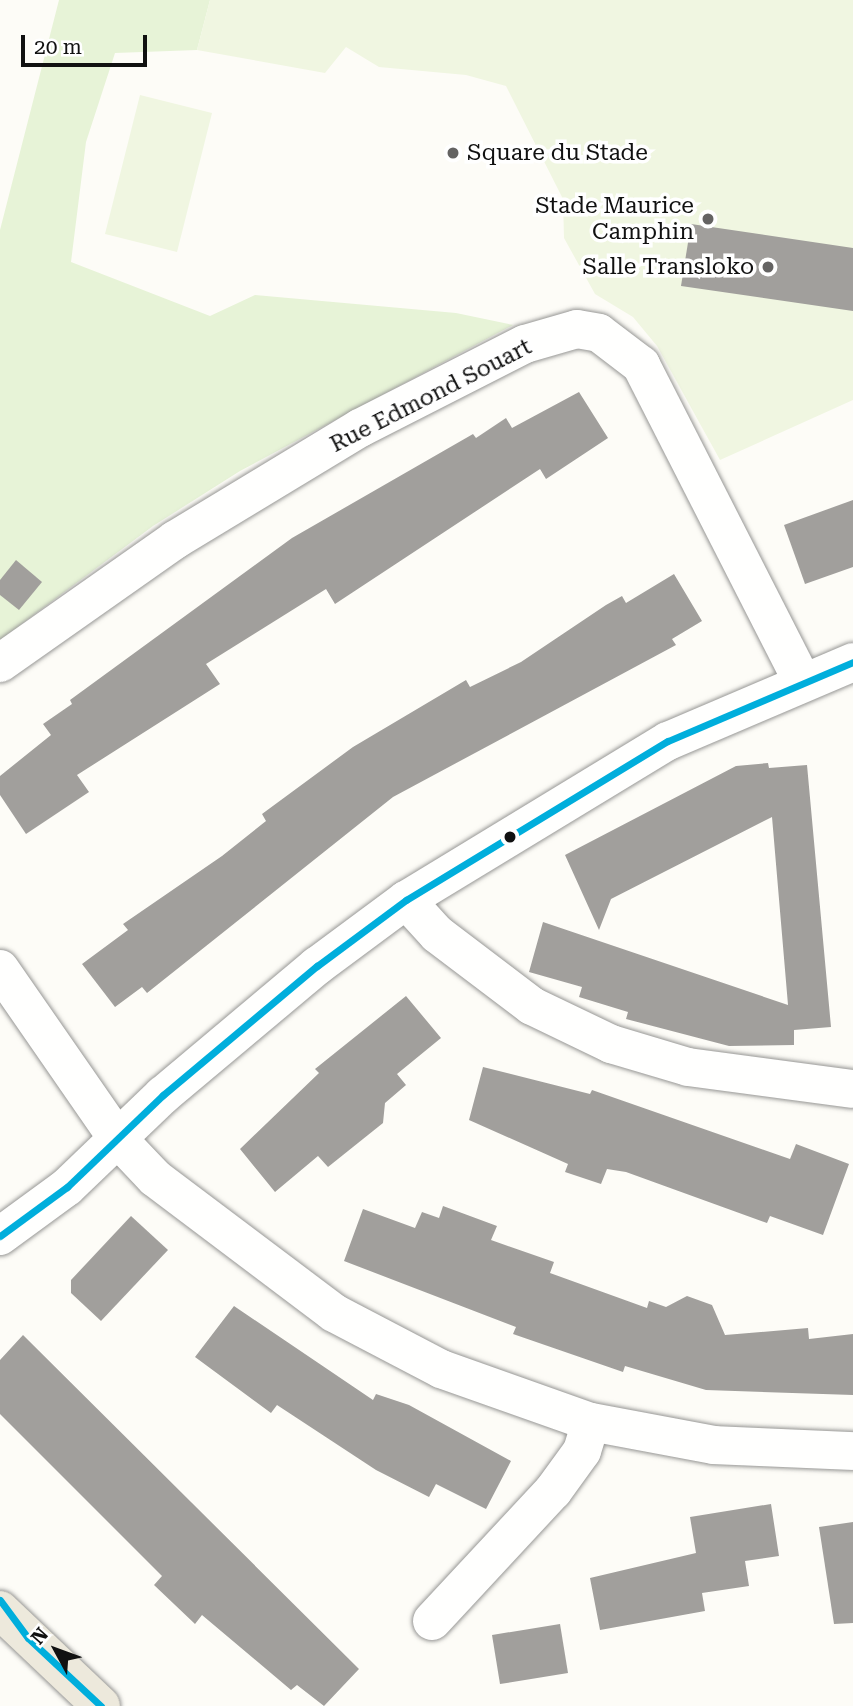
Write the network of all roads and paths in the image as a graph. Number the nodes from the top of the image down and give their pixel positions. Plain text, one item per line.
1 (853, 662) edge
2 (0, 663) edge
3 (803, 681) junction
4 (406, 900) junction
5 (0, 969) edge
6 (853, 1089) edge
7 (117, 1138) junction
8 (0, 1236) edge
9 (591, 1422) junction
10 (853, 1451) edge
11 (0, 1600) edge
12 (0, 1610) edge
13 (432, 1621) dead end
14 (28, 1638) junction
15 (101, 1706) edge

1 - 3 street
2 - 3 street, Rue Edmond Souart
3 - 4 street
4 - 6 street
4 - 7 street
5 - 7 street
7 - 8 street
7 - 9 street
9 - 10 street
9 - 13 street
11 - 14 main road
12 - 14 main road
14 - 15 main road

